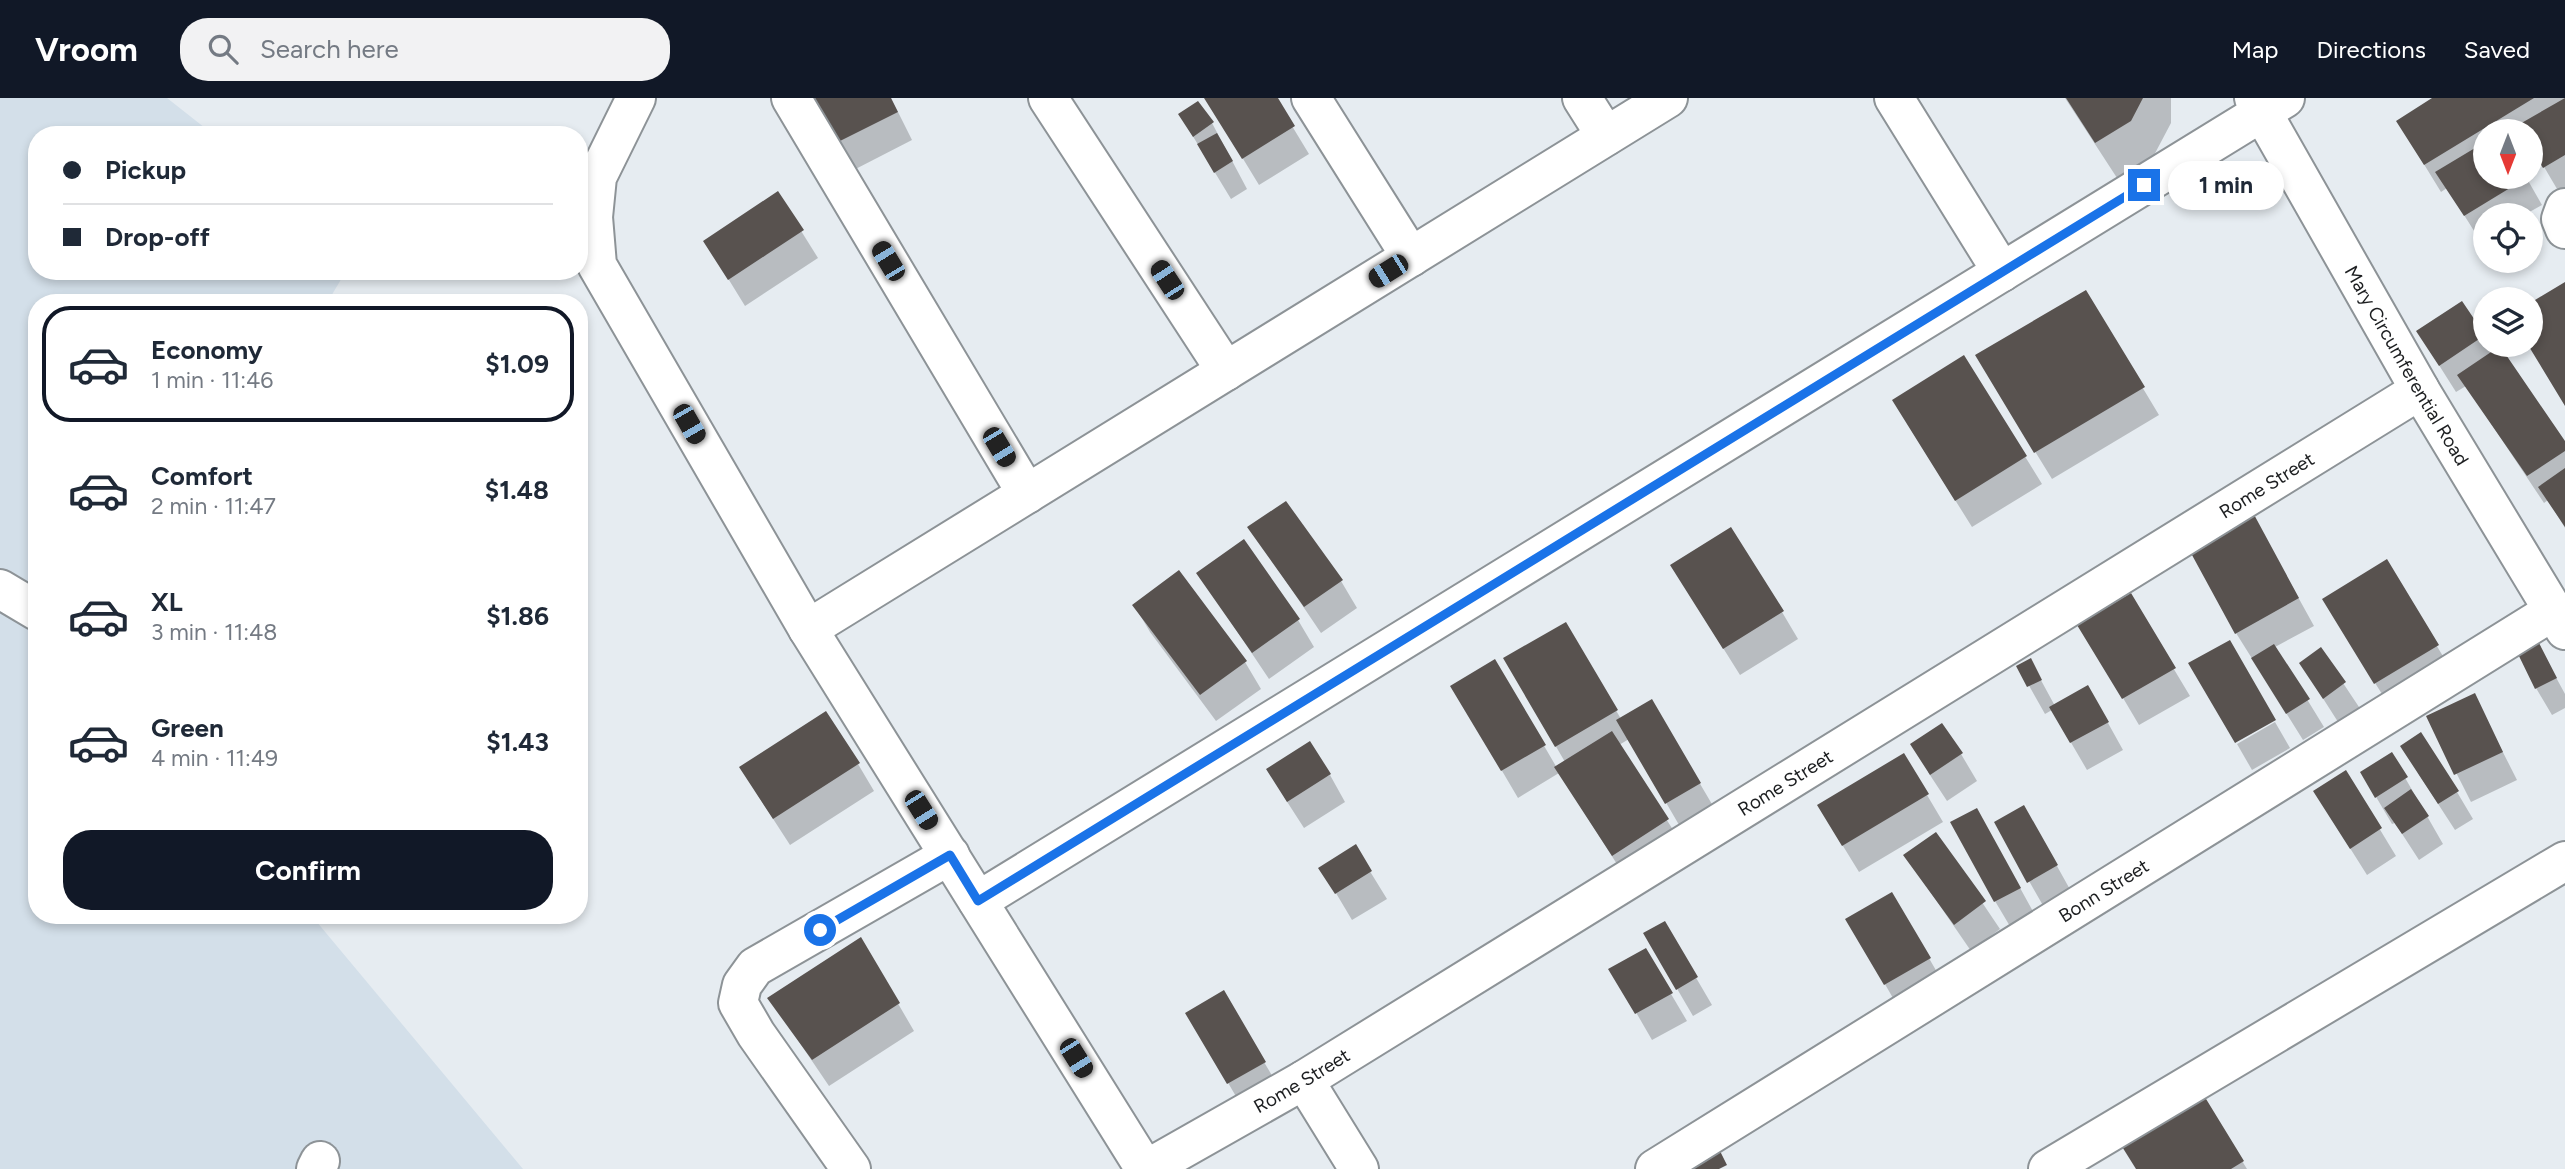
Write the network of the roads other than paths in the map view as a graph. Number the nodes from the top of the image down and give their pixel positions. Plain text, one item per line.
1 (636, 98) edge
2 (791, 98) edge
3 (1048, 98) edge
4 (1311, 98) edge
5 (1582, 98) edge
6 (1668, 98) edge
7 (1894, 98) edge
8 (2267, 103) edge
9 (1606, 136) junction
10 (2565, 208) edge
11 (2565, 229) edge
12 (1412, 257) junction
13 (2002, 272) junction
14 (1226, 371) junction
15 (2420, 390) junction
16 (1027, 494) junction
17 (0, 589) edge
18 (28, 606) edge
19 (2559, 620) edge
20 (808, 629) junction
21 (950, 855) junction
22 (2565, 861) edge
23 (978, 901) junction
24 (1304, 1080) junction
25 (851, 1169) edge
26 (1146, 1169) edge
27 (1359, 1169) edge
28 (1656, 1169) edge
29 (2048, 1169) edge

1 - 20 street
2 - 16 street
3 - 14 street
4 - 12 street
5 - 9 street
6 - 9 street
7 - 13 street
8 - 13 street
8 - 15 street, Mary Circumferential Road
9 - 12 street
10 - 11 street
12 - 14 street
13 - 23 street
14 - 16 street
15 - 19 street, Mary Circumferential Road
15 - 24 street, Rome Street
16 - 20 street
17 - 18 street
19 - 28 street, Bonn Street
20 - 21 street
21 - 23 street
21 - 25 street
22 - 29 street
23 - 26 street
24 - 26 street, Rome Street
24 - 27 street

